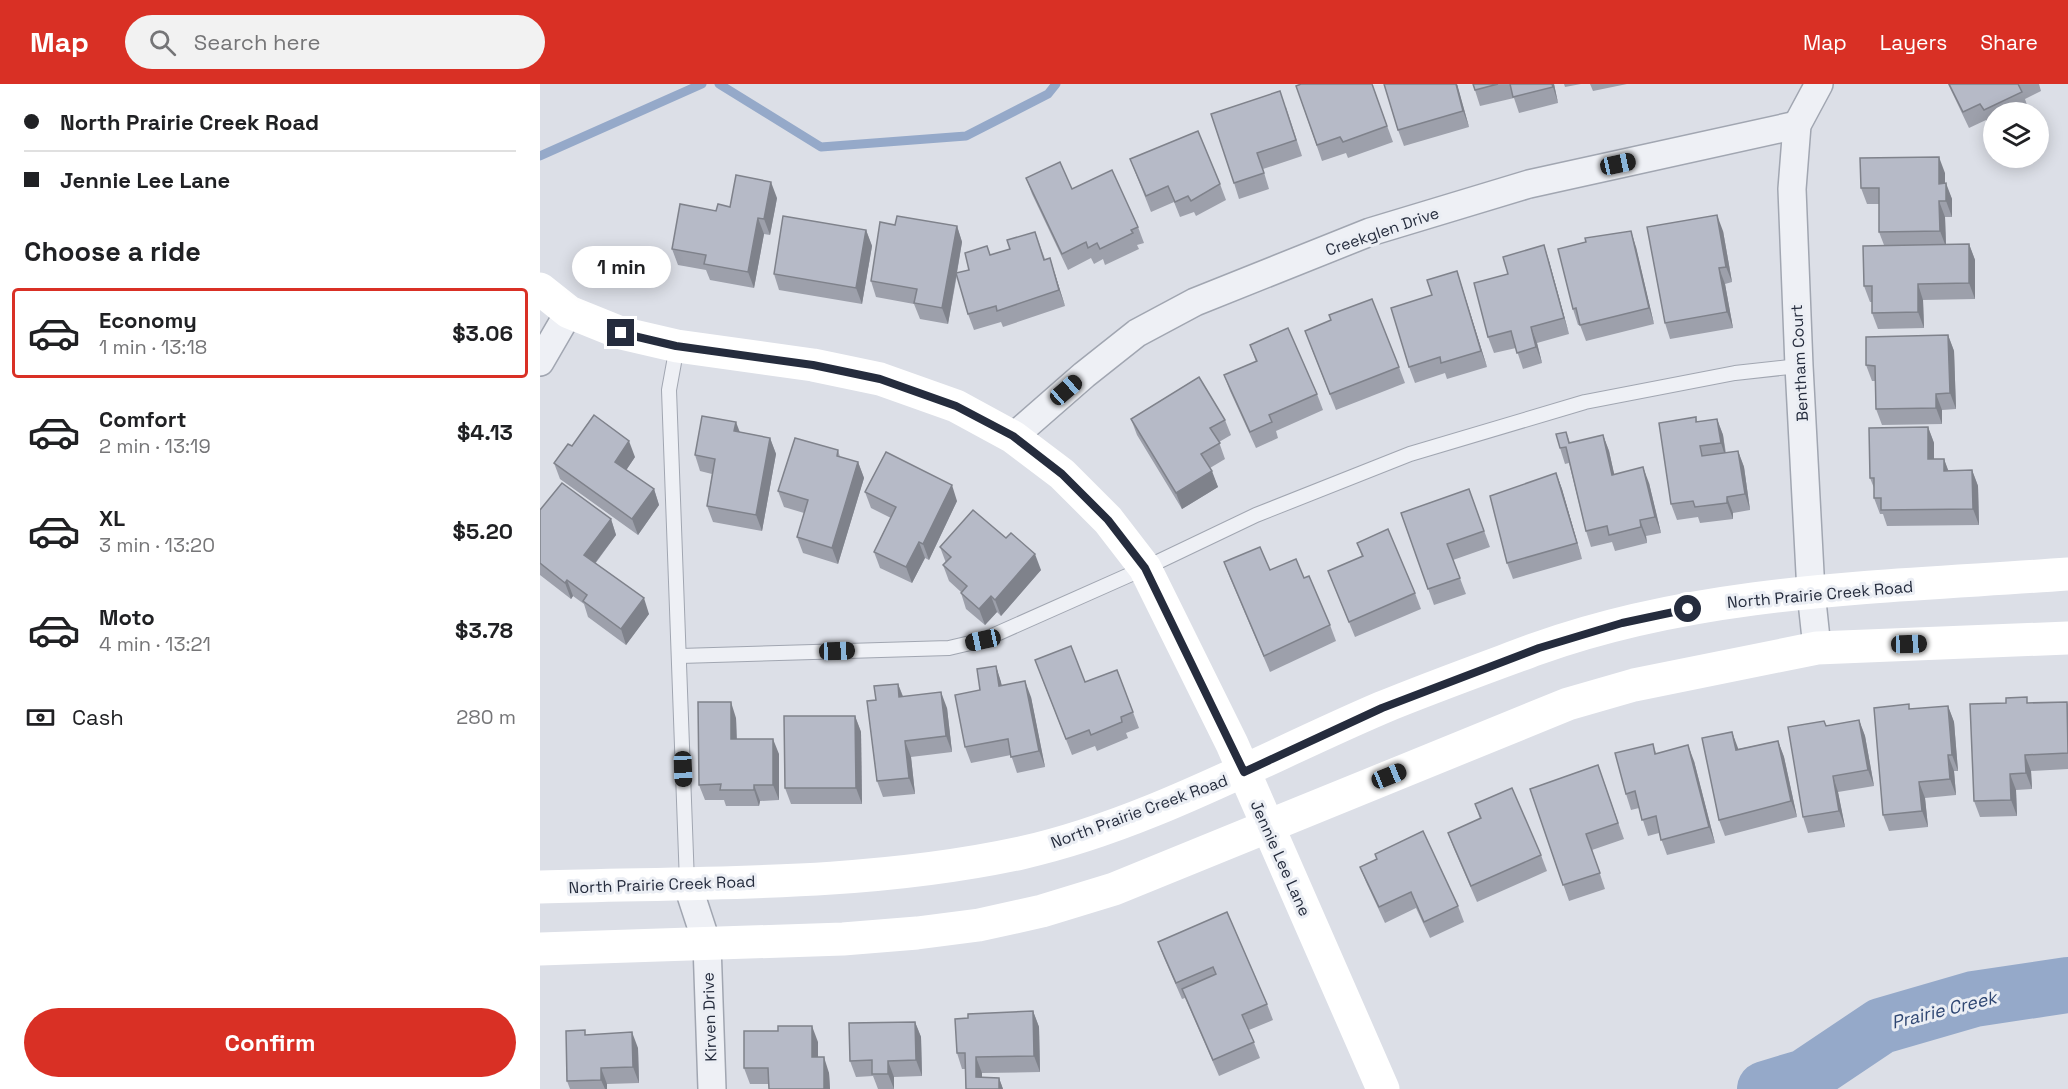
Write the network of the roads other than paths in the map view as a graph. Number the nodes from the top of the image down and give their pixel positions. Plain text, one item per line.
1 (1819, 84) edge
2 (1797, 125) junction
3 (540, 289) edge
4 (570, 312) junction
5 (676, 346) junction
6 (540, 362) edge
7 (1799, 366) junction
8 (1013, 436) junction
9 (1145, 568) junction
10 (2068, 574) edge
11 (1811, 592) junction
12 (2068, 638) edge
13 (1817, 648) junction
14 (680, 656) junction
15 (1244, 772) junction
16 (1266, 826) junction
17 (687, 883) junction
18 (540, 887) edge
19 (707, 944) junction
20 (540, 949) edge
21 (712, 1089) edge
22 (1383, 1089) edge

1 - 2 street, Bentham Court
2 - 7 street, Bentham Court
2 - 8 street, Creekglen Drive
3 - 4 main road, Jennie Lee Lane
4 - 5 main road, Jennie Lee Lane
4 - 6 street
5 - 8 main road, Jennie Lee Lane
5 - 14 lane
7 - 9 lane
7 - 11 street, Bentham Court
8 - 9 main road, Jennie Lee Lane
9 - 14 lane
9 - 15 main road, Jennie Lee Lane
10 - 11 main road, North Prairie Creek Road
11 - 13 street, Bentham Court
11 - 15 main road, North Prairie Creek Road
12 - 13 main road
13 - 16 main road
14 - 17 lane
15 - 16 main road, Jennie Lee Lane
15 - 17 main road, North Prairie Creek Road
16 - 19 main road
16 - 22 main road, Jennie Lee Lane
17 - 18 main road, North Prairie Creek Road
17 - 19 street, Kirven Drive
19 - 20 main road
19 - 21 street, Kirven Drive

